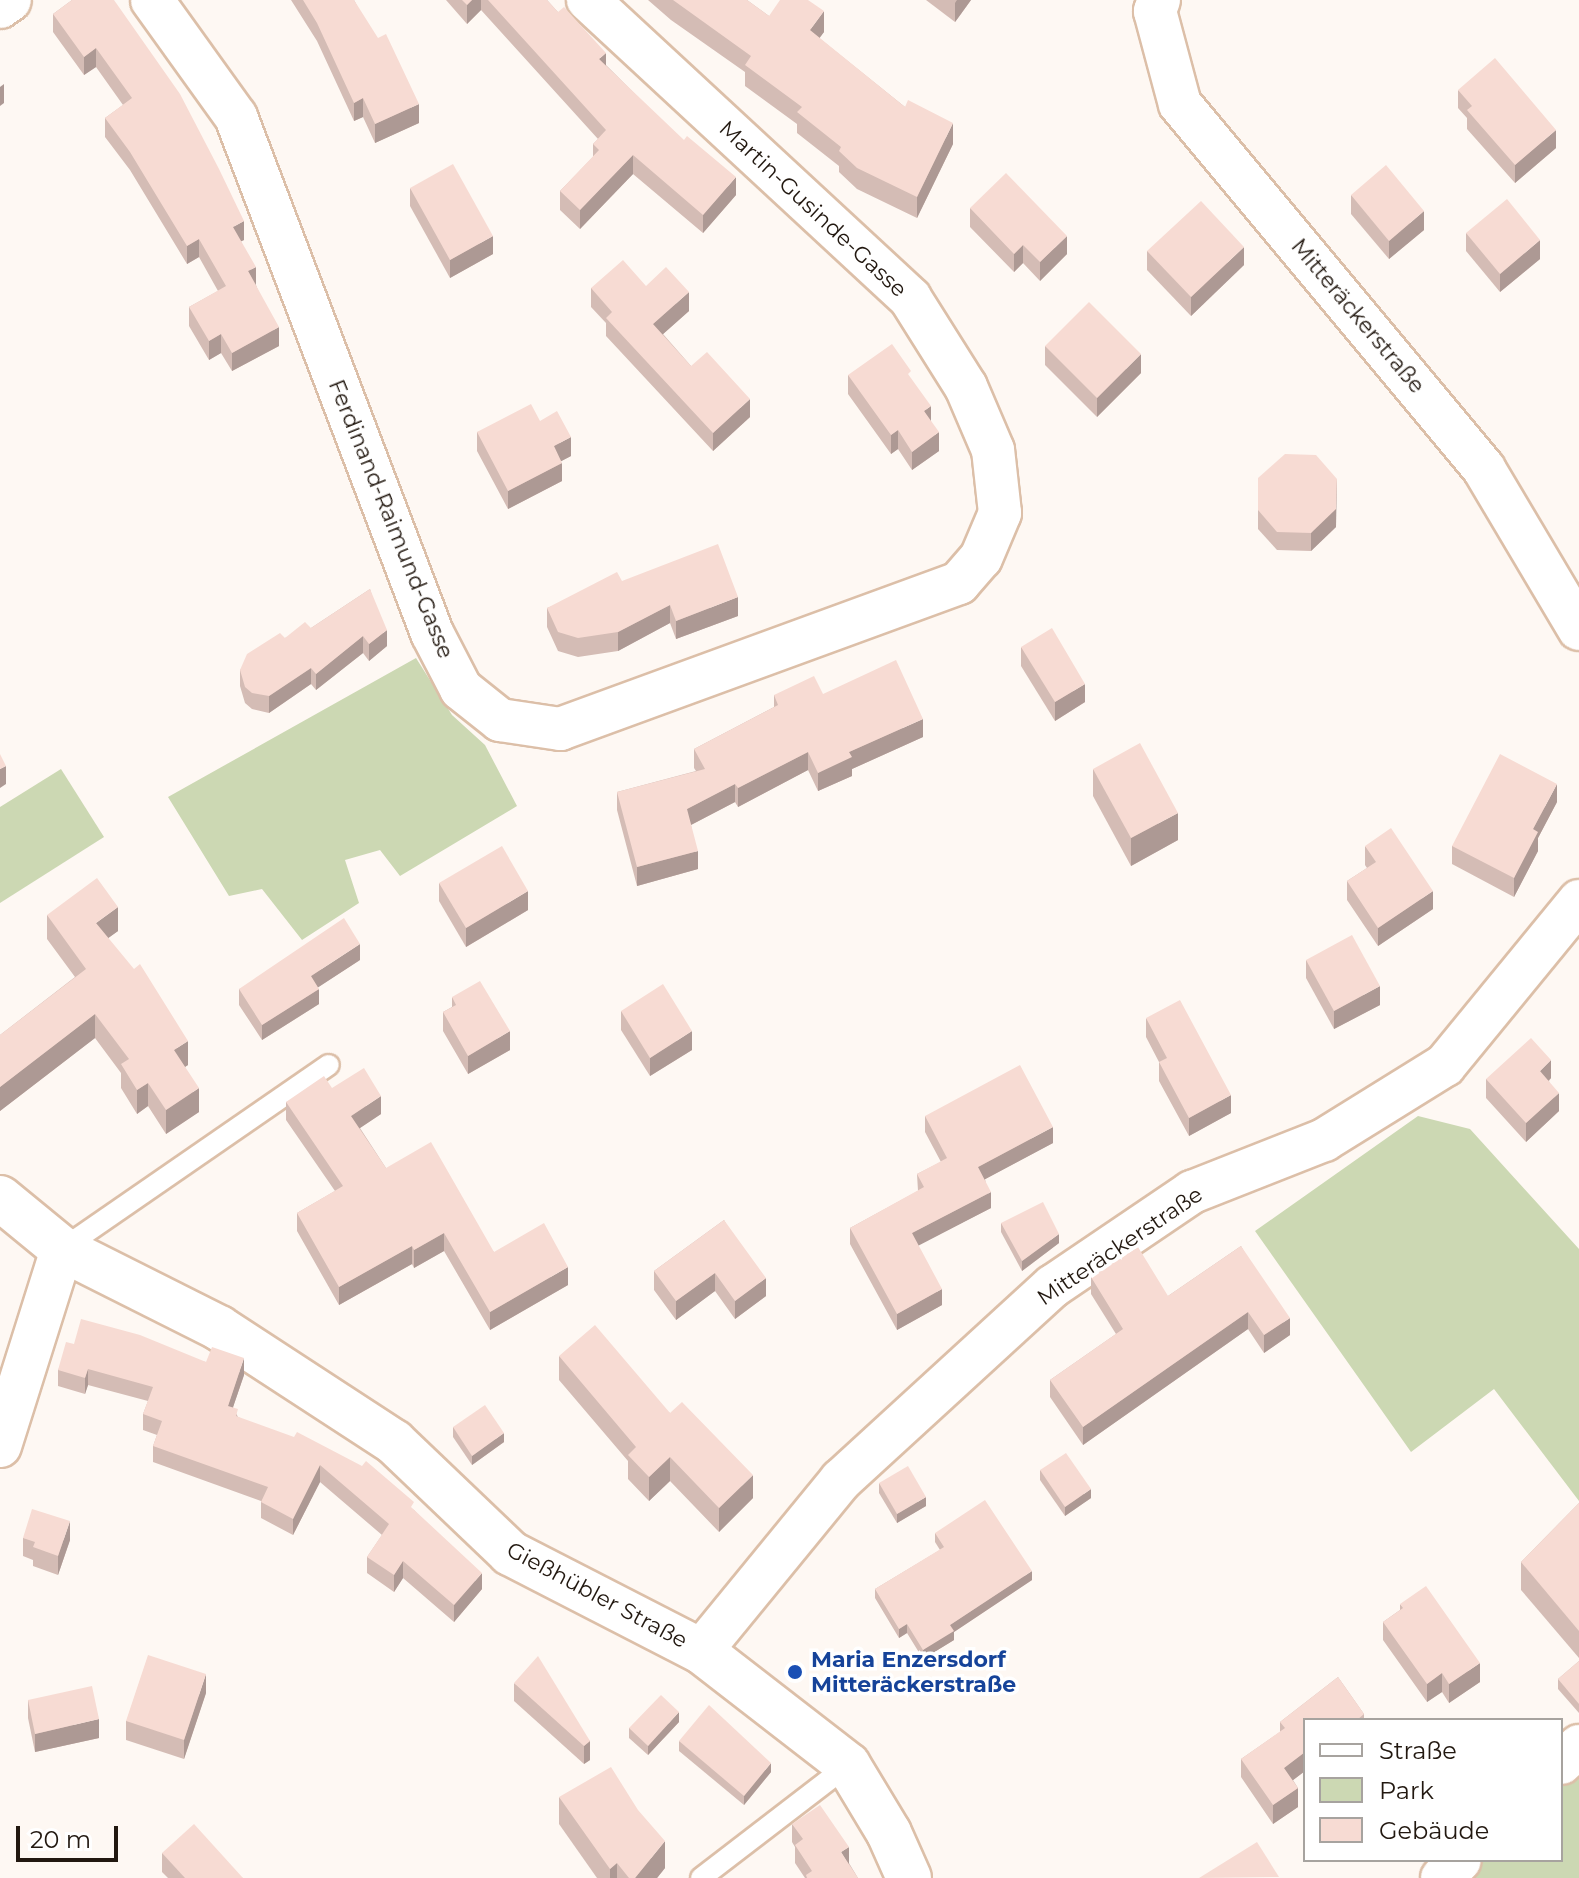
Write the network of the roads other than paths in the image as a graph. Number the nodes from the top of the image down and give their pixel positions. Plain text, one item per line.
1 (10, 0) edge
2 (152, 0) edge
3 (588, 0) edge
4 (1159, 0) edge
5 (0, 7) edge
6 (959, 583) joint
7 (1579, 629) edge
8 (1579, 901) edge
9 (329, 1065) dead end
10 (0, 1198) edge
11 (62, 1249) junction
12 (0, 1446) edge
13 (701, 1651) junction
14 (1579, 1746) edge
15 (1563, 1761) edge
16 (848, 1765) junction
17 (1458, 1862) edge
18 (701, 1878) edge
19 (909, 1878) edge
20 (1442, 1878) edge

1 - 5 street
2 - 6 street, Ferdinand-Raimund-Gasse
3 - 6 street, Martin-Gusinde-Gasse
4 - 7 street, Mitteräckerstraße
8 - 13 street, Mitteräckerstraße
9 - 11 lane
10 - 11 main road, Gießhübler Straße
11 - 12 street
11 - 13 main road, Gießhübler Straße
13 - 16 main road, Gießhübler Straße
14 - 15 street
16 - 18 lane
16 - 19 main road, Gießhübler Straße
17 - 20 street

